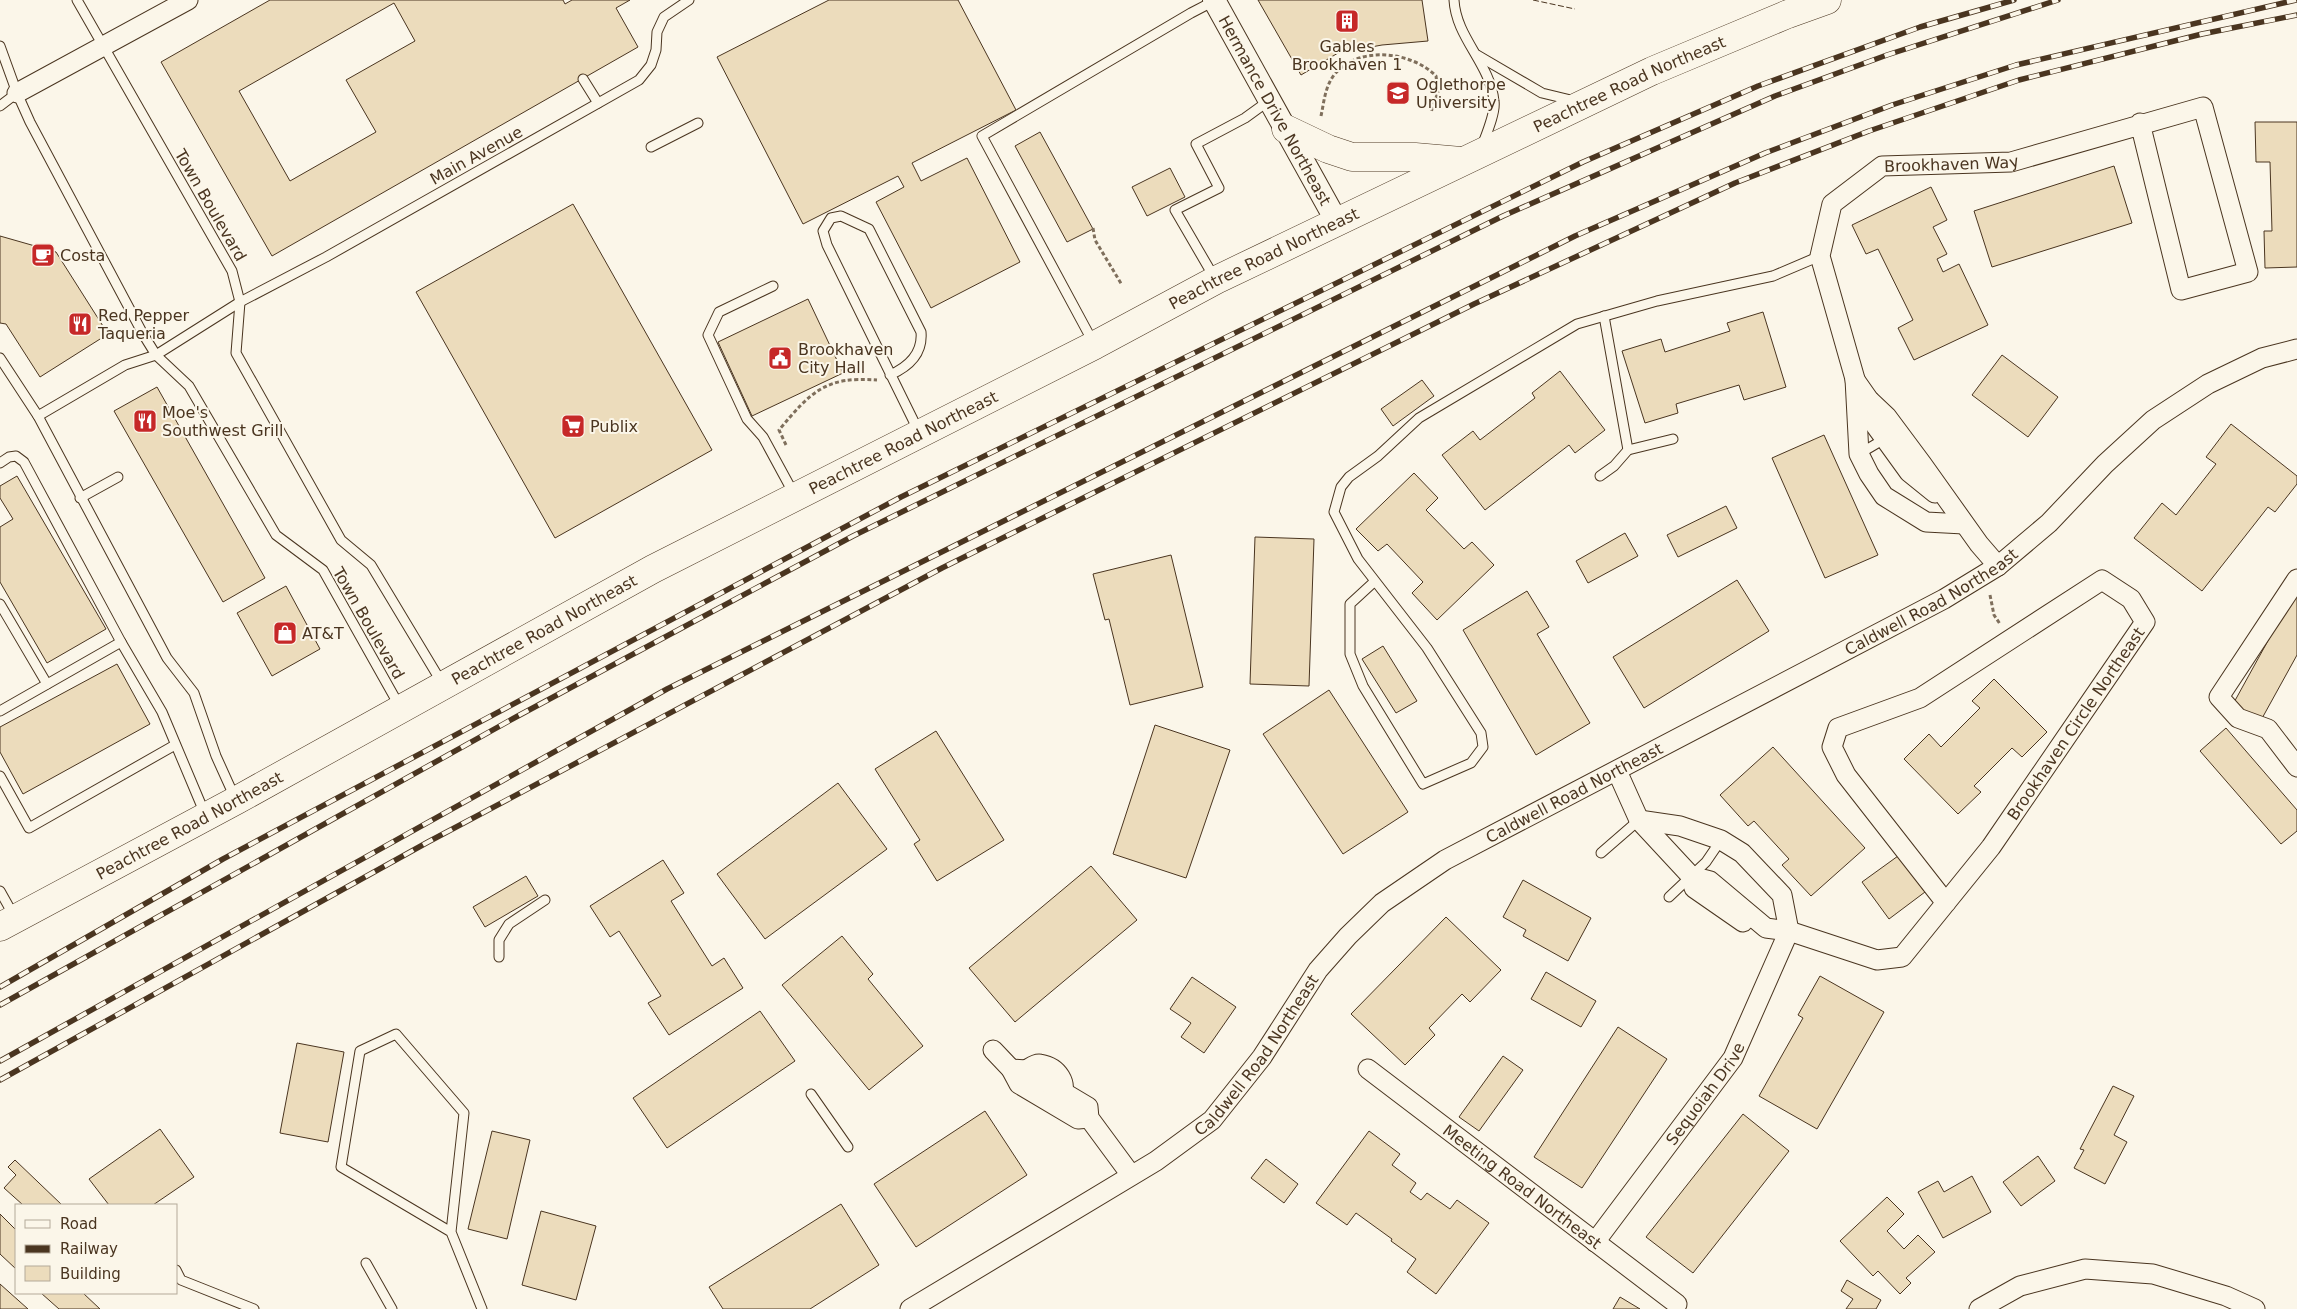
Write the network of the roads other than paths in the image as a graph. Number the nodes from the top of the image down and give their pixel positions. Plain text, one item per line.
1 (77, 0) edge
2 (188, 0) edge
3 (689, 0) edge
4 (1454, 0) edge
5 (1827, 0) edge
6 (1214, 1) edge
7 (0, 46) edge
8 (103, 46) junction
9 (1476, 55) junction
10 (583, 78) dead end
11 (17, 93) junction
12 (1270, 100) junction
13 (598, 103) junction
14 (1584, 103) junction
15 (0, 106) edge
16 (698, 123) dead end
17 (2140, 124) junction
18 (1286, 129) junction
19 (651, 147) dead end
20 (1472, 157) junction
21 (1337, 222) junction
22 (1820, 256) junction
23 (1216, 280) junction
24 (773, 286) dead end
25 (240, 302) junction
26 (1604, 316) junction
27 (1095, 345) junction
28 (2297, 349) edge
29 (156, 355) junction
30 (0, 358) edge
31 (890, 375) junction
32 (1855, 379) junction
33 (38, 416) junction
34 (920, 433) junction
35 (1891, 435) junction
36 (1674, 439) dead end
37 (1628, 450) junction
38 (1859, 454) junction
39 (0, 463) edge
40 (1600, 476) dead end
41 (118, 477) dead end
42 (795, 495) junction
43 (80, 498) junction
44 (1964, 524) junction
45 (1998, 566) junction
46 (2297, 579) edge
47 (1375, 581) junction
48 (0, 604) edge
49 (121, 642) junction
50 (47, 684) junction
51 (443, 685) junction
52 (402, 710) junction
53 (0, 711) edge
54 (175, 745) junction
55 (2297, 767) edge
56 (1617, 771) junction
57 (0, 776) edge
58 (237, 800) junction
59 (206, 816) junction
60 (1639, 820) junction
61 (1721, 840) junction
62 (1601, 852) dead end
63 (1691, 876) junction
64 (0, 891) edge
65 (1669, 897) dead end
66 (545, 900) dead end
67 (1946, 903) junction
68 (8, 923) edge
69 (1789, 931) junction
70 (499, 957) dead end
71 (993, 1050) dead end
72 (1368, 1069) dead end
73 (811, 1094) dead end
74 (848, 1146) dead end
75 (1130, 1175) junction
76 (451, 1232) junction
77 (1596, 1242) junction
78 (366, 1263) dead end
79 (178, 1273) edge
80 (1677, 1304) dead end
81 (254, 1309) edge
82 (392, 1309) edge
83 (482, 1309) edge
84 (910, 1309) edge
85 (1979, 1309) edge
86 (2255, 1309) edge

1 - 8 lane, Town Boulevard
2 - 8 street
3 - 13 lane, Main Avenue
4 - 9 lane
5 - 14 highway, Peachtree Road Northeast
6 - 12 street, Hermance Drive Northeast
6 - 27 lane
7 - 11 lane, Town Boulevard
8 - 11 street
8 - 25 lane, Town Boulevard
9 - 14 lane
9 - 20 lane
10 - 13 lane
11 - 15 lane
11 - 29 lane, Town Boulevard
12 - 18 street, Hermance Drive Northeast
12 - 23 lane
13 - 25 lane, Main Avenue
14 - 20 highway, Peachtree Road Northeast
16 - 19 lane
17 - 17 street, Brookhaven Way
17 - 22 street, Brookhaven Way
18 - 20 highway
18 - 21 street, Hermance Drive Northeast
20 - 21 highway, Peachtree Road Northeast
21 - 23 highway, Peachtree Road Northeast
22 - 26 lane
22 - 32 street, Brookhaven Way
23 - 27 highway, Peachtree Road Northeast
24 - 42 lane
25 - 29 lane, Main Avenue
25 - 51 lane, Town Boulevard
26 - 37 lane
26 - 47 lane
27 - 34 highway, Peachtree Road Northeast
28 - 45 street, Caldwell Road Northeast
29 - 33 lane, Main Avenue
29 - 52 lane, Town Boulevard
30 - 33 lane
31 - 31 lane
31 - 34 lane
32 - 35 street, Brookhaven Way
32 - 38 street, Brookhaven Way
33 - 43 lane
34 - 42 highway, Peachtree Road Northeast
35 - 38 lane
35 - 44 street, Brookhaven Way
36 - 37 lane
37 - 40 lane
38 - 44 street, Brookhaven Way
39 - 49 lane
41 - 43 lane
42 - 51 highway, Peachtree Road Northeast
43 - 58 lane
44 - 45 street, Brookhaven Way
45 - 56 street, Caldwell Road Northeast
46 - 55 street
47 - 47 lane
48 - 50 lane
49 - 50 lane
49 - 54 lane
50 - 53 lane
51 - 52 highway, Peachtree Road Northeast
52 - 58 highway, Peachtree Road Northeast
54 - 57 lane
54 - 59 lane
56 - 60 street
56 - 75 street, Caldwell Road Northeast
58 - 59 highway, Peachtree Road Northeast
59 - 68 highway, Peachtree Road Northeast
60 - 61 street
60 - 62 lane
60 - 63 street
61 - 63 lane
61 - 69 street
63 - 65 lane
63 - 69 street
64 - 68 lane
66 - 70 lane
67 - 67 street, Brookhaven Circle Northeast
67 - 69 street, Brookhaven Circle Northeast
69 - 77 street, Sequoiah Drive
71 - 75 street
72 - 77 street, Meeting Road Northeast
73 - 74 lane
75 - 84 street, Caldwell Road Northeast
76 - 76 lane
76 - 83 lane
77 - 80 street, Meeting Road Northeast
78 - 82 lane
79 - 81 lane
85 - 86 street

